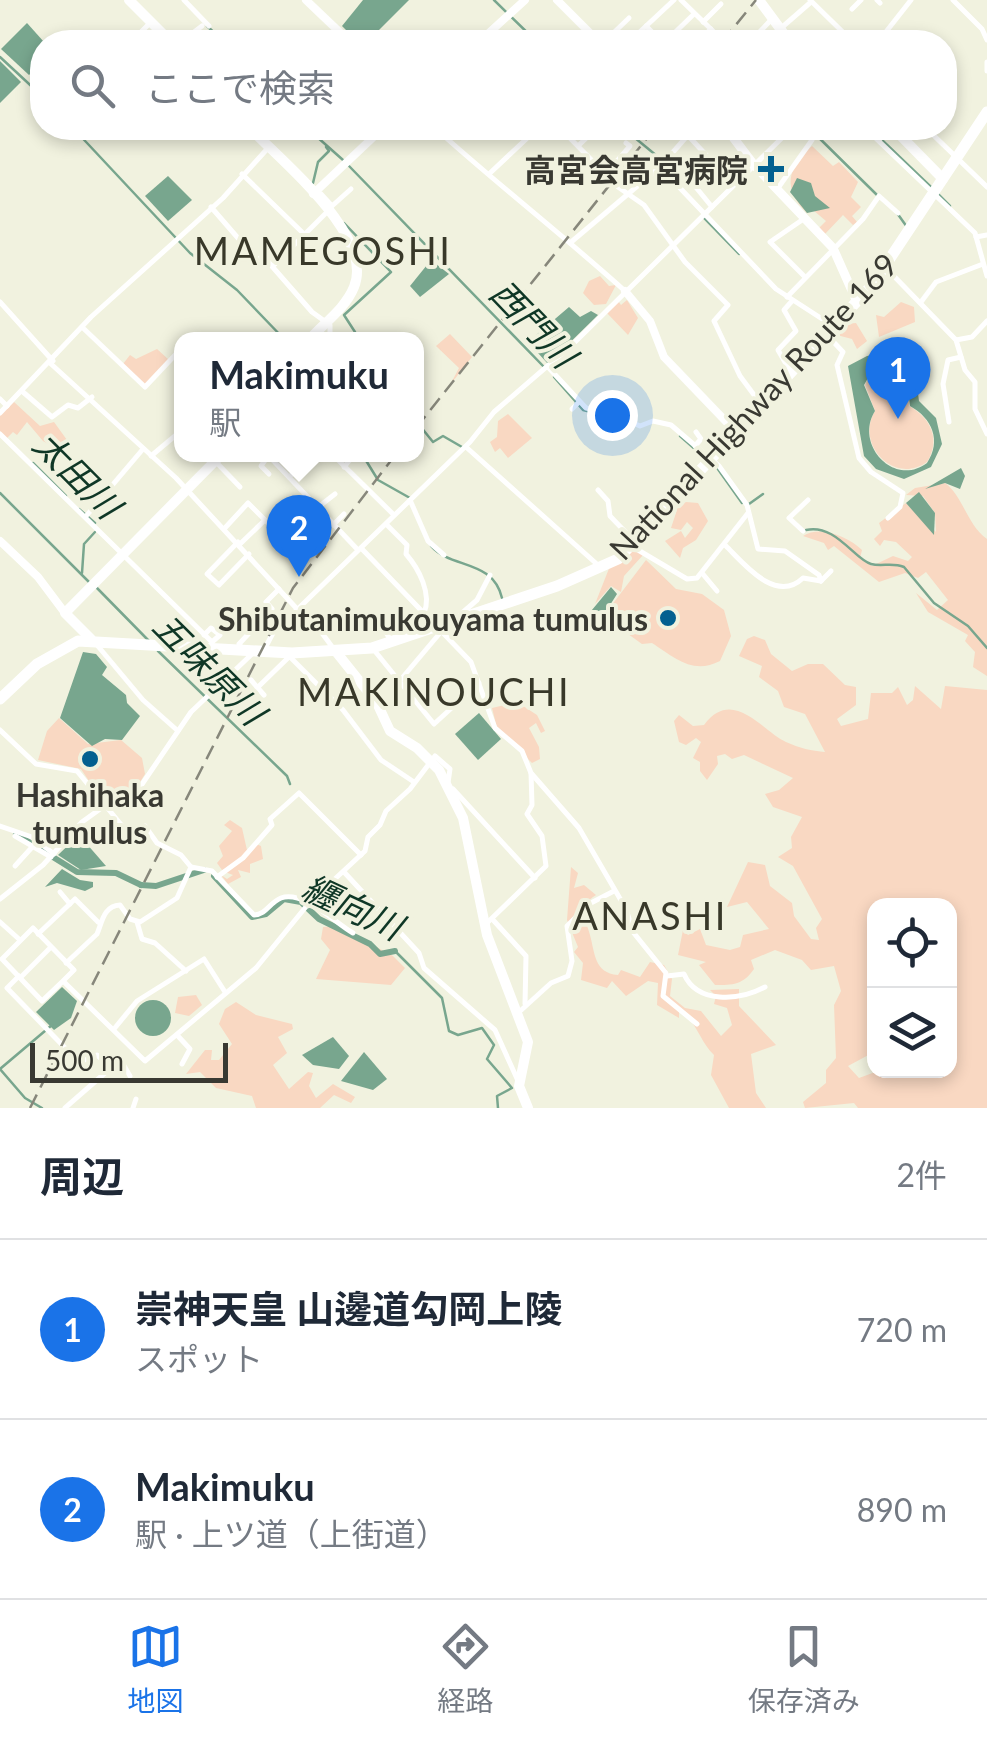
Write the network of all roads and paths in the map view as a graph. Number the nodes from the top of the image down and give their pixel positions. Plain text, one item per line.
1 (129, 0) edge
2 (187, 0) edge
3 (306, 0) edge
4 (525, 0) edge
5 (557, 0) edge
6 (677, 0) edge
7 (759, 0) edge
8 (824, 0) edge
9 (861, 0) edge
10 (912, 0) edge
11 (952, 0) edge
12 (812, 3) edge
13 (721, 4) dead end
14 (852, 9) dead end
15 (694, 14) junction
16 (629, 18) dead end
17 (151, 22) junction
18 (703, 22) junction
19 (646, 26) junction
20 (774, 26) junction
21 (711, 28) edge
22 (143, 30) edge
23 (159, 30) edge
24 (197, 30) edge
25 (337, 30) edge
26 (493, 30) edge
27 (589, 30) edge
28 (616, 30) edge
29 (642, 30) edge
30 (650, 30) edge
31 (677, 30) edge
32 (768, 30) edge
33 (778, 30) edge
34 (840, 30) edge
35 (888, 30) edge
36 (987, 40) edge
37 (987, 62) edge
38 (987, 71) edge
39 (987, 112) edge
40 (261, 140) edge
41 (371, 140) edge
42 (450, 140) edge
43 (525, 140) edge
44 (573, 140) edge
45 (584, 140) edge
46 (683, 140) edge
47 (693, 140) edge
48 (735, 140) edge
49 (780, 140) edge
50 (812, 140) dead end
51 (879, 140) edge
52 (902, 140) edge
53 (939, 140) edge
54 (626, 143) dead end
55 (579, 145) junction
56 (268, 147) junction
57 (957, 156) junction
58 (661, 163) junction
59 (754, 165) junction
60 (602, 169) junction
61 (242, 174) junction
62 (489, 174) junction
63 (690, 180) dead end
64 (734, 185) junction
65 (987, 187) edge
66 (351, 188) dead end
67 (778, 188) junction
68 (937, 188) junction
69 (314, 193) junction
70 (628, 194) junction
71 (211, 207) junction
72 (712, 207) junction
73 (328, 211) junction
74 (898, 213) dead end
75 (703, 215) junction
76 (806, 217) junction
77 (304, 234) junction
78 (987, 235) edge
79 (976, 236) junction
80 (569, 244) junction
81 (675, 245) junction
82 (833, 248) junction
83 (983, 264) junction
84 (273, 266) junction
85 (886, 268) junction
86 (987, 276) edge
87 (805, 277) junction
88 (624, 291) junction
89 (789, 299) junction
90 (0, 302) edge
91 (857, 302) junction
92 (922, 302) junction
93 (326, 322) junction
94 (987, 322) edge
95 (82, 327) junction
96 (831, 331) junction
97 (317, 332) edge
98 (333, 332) edge
99 (956, 340) junction
100 (174, 356) edge
101 (961, 357) junction
102 (52, 362) junction
103 (547, 368) junction
104 (792, 373) junction
105 (23, 392) junction
106 (92, 397) junction
107 (0, 399) edge
108 (762, 405) junction
109 (7, 406) junction
110 (0, 413) edge
111 (627, 421) junction
112 (949, 422) dead end
113 (696, 432) dead end
114 (737, 433) junction
115 (0, 434) edge
116 (987, 434) edge
117 (174, 437) edge
118 (614, 437) dead end
119 (465, 446) junction
120 (694, 446) junction
121 (143, 449) junction
122 (151, 456) junction
123 (711, 461) junction
124 (215, 462) edge
125 (222, 462) edge
126 (263, 462) edge
127 (274, 462) edge
128 (306, 462) edge
129 (339, 462) edge
130 (349, 462) edge
131 (344, 468) junction
132 (269, 474) dead end
133 (289, 477) junction
134 (240, 486) dead end
135 (188, 490) junction
136 (598, 490) dead end
137 (335, 494) dead end
138 (410, 500) junction
139 (808, 500) dead end
140 (747, 507) junction
141 (318, 508) junction
142 (344, 514) dead end
143 (87, 515) junction
144 (394, 515) junction
145 (888, 518) dead end
146 (266, 520) junction
147 (333, 524) junction
148 (386, 524) junction
149 (224, 529) junction
150 (803, 532) dead end
151 (0, 541) edge
152 (240, 543) junction
153 (634, 545) junction
154 (726, 546) junction
155 (360, 550) junction
156 (249, 554) junction
157 (444, 555) dead end
158 (122, 556) junction
159 (602, 568) junction
160 (831, 571) dead end
161 (702, 573) junction
162 (490, 574) dead end
163 (821, 581) junction
164 (279, 589) junction
165 (717, 591) dead end
166 (300, 608) junction
167 (424, 612) junction
168 (65, 613) junction
169 (378, 620) dead end
170 (458, 620) junction
171 (439, 629) junction
172 (204, 636) dead end
173 (271, 637) junction
174 (97, 642) junction
175 (393, 642) junction
176 (372, 648) junction
177 (263, 652) dead end
178 (330, 653) junction
179 (290, 654) junction
180 (251, 680) dead end
181 (479, 683) junction
182 (397, 684) junction
183 (258, 688) junction
184 (264, 695) dead end
185 (0, 696) edge
186 (0, 730) edge
187 (178, 730) junction
188 (430, 761) junction
189 (532, 773) junction
190 (414, 782) junction
191 (447, 782) junction
192 (103, 806) junction
193 (0, 826) edge
194 (15, 836) dead end
195 (34, 845) junction
196 (52, 855) junction
197 (361, 855) junction
198 (15, 866) dead end
199 (188, 872) junction
200 (344, 872) junction
201 (218, 877) junction
202 (535, 878) junction
203 (614, 891) junction
204 (60, 892) dead end
205 (0, 899) edge
206 (70, 904) junction
207 (307, 904) junction
208 (0, 922) edge
209 (98, 922) junction
210 (137, 922) junction
211 (489, 922) junction
212 (352, 933) dead end
213 (38, 934) junction
214 (20, 940) junction
215 (51, 947) junction
216 (66, 963) junction
217 (186, 972) junction
218 (667, 976) junction
219 (20, 977) junction
220 (63, 981) junction
221 (765, 986) dead end
222 (225, 992) junction
223 (525, 1004) junction
224 (516, 1016) junction
225 (697, 1024) dead end
226 (114, 1029) junction
227 (177, 1035) junction
228 (182, 1064) dead end
229 (105, 1073) dead end
230 (130, 1076) dead end
231 (520, 1083) junction
232 (136, 1100) dead end
233 (65, 1108) edge
234 (133, 1108) edge
235 (528, 1108) edge

1 - 17 main road
2 - 24 street
3 - 25 street
4 - 26 street
5 - 27 street
6 - 15 street
6 - 19 street
7 - 20 main road
8 - 12 street
9 - 14 street
10 - 35 street
11 - 36 street
12 - 20 street
12 - 34 street
13 - 18 street
15 - 18 street
15 - 31 street
16 - 28 street
17 - 22 street
17 - 23 main road
18 - 21 street
19 - 29 street
19 - 30 street
20 - 32 street
20 - 33 main road
37 - 38 street
39 - 57 highway, National Highway Route 169
40 - 56 main road
41 - 69 street
42 - 62 street
43 - 62 street
44 - 55 street
45 - 55 street
46 - 58 street
47 - 64 street
48 - 59 main road
49 - 59 street
50 - 67 street
51 - 68 street
52 - 68 main road
53 - 57 street
54 - 60 street
55 - 60 street
56 - 61 street
56 - 69 main road
57 - 65 street
57 - 68 highway, National Highway Route 169
58 - 70 street
58 - 75 street
59 - 64 street
59 - 67 main road
60 - 70 street
61 - 71 street
61 - 77 street
62 - 80 street
63 - 72 street
64 - 72 street
66 - 69 street
67 - 76 main road
68 - 79 street
68 - 85 highway, National Highway Route 169
69 - 73 main road
70 - 80 street
70 - 81 street
71 - 84 street
71 - 95 street
72 - 75 street
73 - 77 street
73 - 93 main road
74 - 82 street
75 - 81 street
75 - 89 street
76 - 82 main road
76 - 87 street
77 - 84 street
78 - 79 street
79 - 83 street
80 - 88 street
81 - 88 street
81 - 108 street
82 - 87 street
82 - 91 main road
83 - 86 street
83 - 92 street
84 - 93 street
85 - 91 highway, National Highway Route 169
85 - 92 street
87 - 89 street
88 - 103 street
88 - 114 street
89 - 96 street
89 - 104 street
90 - 102 street
91 - 96 highway, National Highway Route 169
92 - 99 street
93 - 97 main road
93 - 98 street
94 - 99 street
95 - 100 street
95 - 102 street
96 - 104 highway, National Highway Route 169
96 - 145 street
99 - 101 street
101 - 112 street
101 - 116 street
102 - 105 street
102 - 106 street
103 - 111 street
103 - 119 street
104 - 108 highway, National Highway Route 169
105 - 106 street
105 - 109 street
106 - 121 street
107 - 109 street
108 - 114 highway, National Highway Route 169
109 - 110 street
111 - 118 street
111 - 120 street
113 - 120 street
114 - 123 highway, National Highway Route 169
115 - 143 street
117 - 122 street
119 - 138 street
119 - 159 street
120 - 123 street
121 - 122 street
121 - 143 street
122 - 135 street
123 - 140 street
123 - 153 highway, National Highway Route 169
124 - 135 main road
125 - 134 street
126 - 132 street
127 - 133 street
128 - 133 street
129 - 131 street
130 - 131 street
131 - 144 street
133 - 141 street
135 - 149 street
135 - 158 main road
136 - 153 street
137 - 141 street
138 - 144 street
138 - 157 street
139 - 150 street
140 - 154 street
140 - 163 street
141 - 146 street
141 - 147 street
142 - 147 street
143 - 158 street
144 - 148 street
146 - 149 street
146 - 152 street
147 - 155 street
148 - 155 street
148 - 167 street
149 - 152 street
151 - 168 street
152 - 156 street
152 - 156 street
153 - 159 highway, National Highway Route 169
153 - 161 street
154 - 161 street
154 - 163 street
155 - 166 street
155 - 167 street
156 - 164 street
158 - 168 main road
158 - 172 street
159 - 170 highway, National Highway Route 169
160 - 163 street
161 - 165 street
162 - 170 street
164 - 166 street
164 - 187 street
166 - 173 street
166 - 178 street
167 - 171 street
168 - 174 main road
169 - 175 street
170 - 171 highway, National Highway Route 169
171 - 175 highway, National Highway Route 169
171 - 181 street
171 - 182 street
173 - 177 street
173 - 179 street
174 - 179 highway, National Highway Route 169
174 - 185 highway, National Highway Route 169
174 - 187 street
175 - 176 highway, National Highway Route 169
176 - 178 highway, National Highway Route 169
176 - 182 street
178 - 179 highway, National Highway Route 169
178 - 188 main road
179 - 183 street
179 - 190 street
180 - 183 street
181 - 182 street
181 - 189 street
183 - 184 street
186 - 192 street
187 - 192 street
188 - 190 street
188 - 191 main road
189 - 202 street
189 - 203 street
190 - 197 street
191 - 202 street
191 - 211 main road
192 - 196 street
192 - 199 street
193 - 196 street
194 - 195 street
195 - 196 street
195 - 198 street
196 - 205 street
197 - 200 street
197 - 201 street
199 - 201 street
199 - 210 street
200 - 207 street
200 - 231 street
201 - 207 street
202 - 211 street
203 - 218 street
203 - 223 street
204 - 206 street
206 - 209 street
206 - 213 street
207 - 212 street
207 - 222 street
208 - 214 street
209 - 210 street
209 - 216 street
210 - 217 street
211 - 223 street
211 - 224 main road
213 - 214 street
213 - 215 street
214 - 219 street
215 - 216 street
215 - 219 street
216 - 220 street
217 - 222 street
217 - 226 street
218 - 221 street
218 - 225 street
219 - 220 street
219 - 230 street
220 - 226 street
222 - 227 street
223 - 224 street
224 - 231 main road
226 - 227 street
227 - 228 street
229 - 233 street
231 - 235 main road
232 - 234 street

